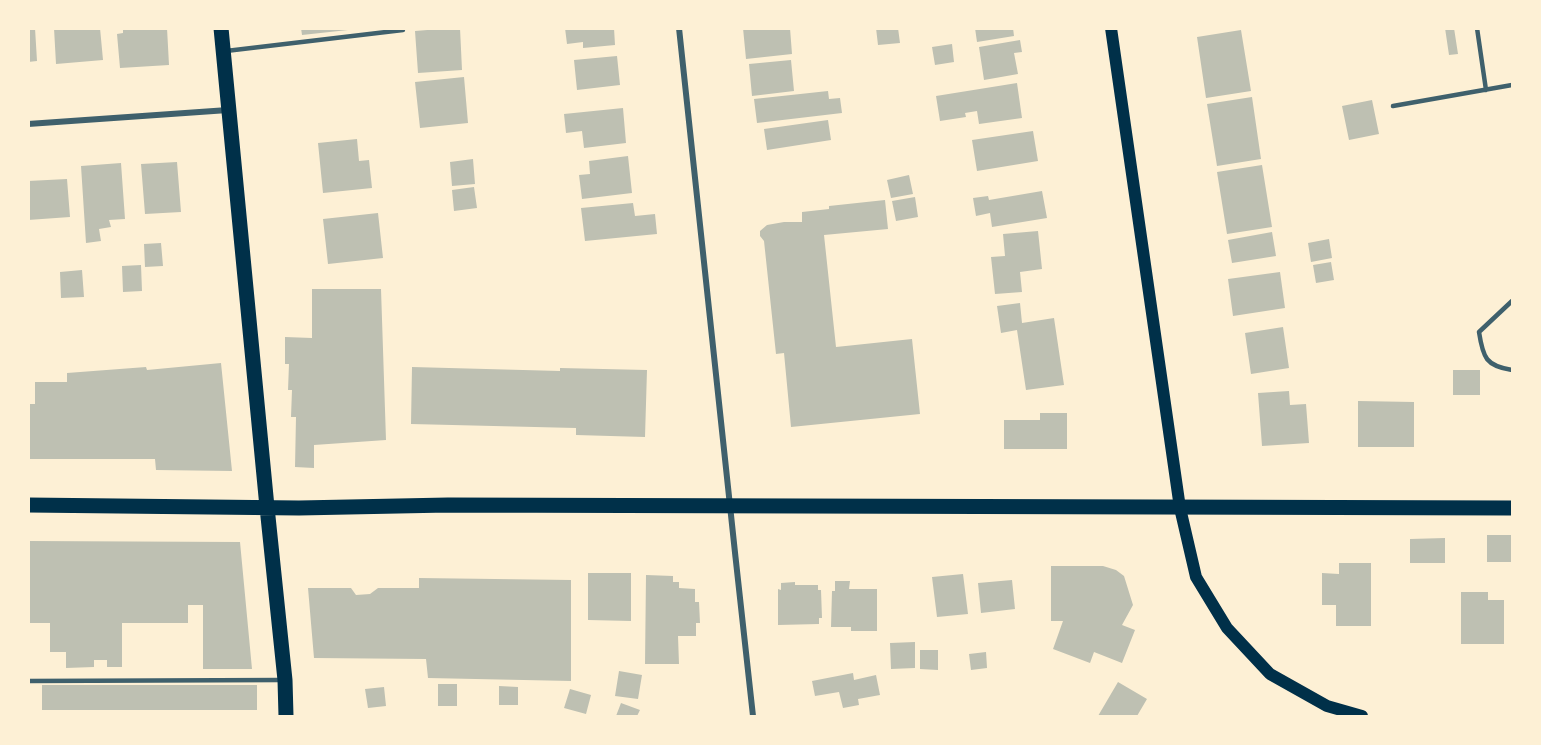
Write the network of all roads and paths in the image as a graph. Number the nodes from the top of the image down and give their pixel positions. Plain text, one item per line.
1 (221, 28) edge
2 (679, 28) edge
3 (1111, 28) edge
4 (1476, 28) edge
5 (403, 30) dead end
6 (224, 51) junction
7 (1512, 85) edge
8 (1486, 90) junction
9 (1393, 106) dead end
10 (229, 110) junction
11 (28, 124) edge
12 (1512, 301) edge
13 (1512, 370) edge
14 (28, 505) edge
15 (267, 507) junction
16 (730, 507) junction
17 (1180, 508) junction
18 (1512, 508) edge
19 (285, 680) junction
20 (28, 681) edge
21 (286, 717) edge
22 (753, 717) edge
23 (1362, 717) edge

1 - 6 main road
2 - 16 street
3 - 17 main road
4 - 8 lane
5 - 6 lane
6 - 10 main road
7 - 8 lane
8 - 9 lane
10 - 11 street
10 - 15 main road
12 - 13 lane
14 - 15 main road
15 - 16 main road
15 - 19 main road
16 - 17 main road
16 - 22 street
17 - 18 main road
17 - 23 main road
19 - 20 lane
19 - 21 main road

